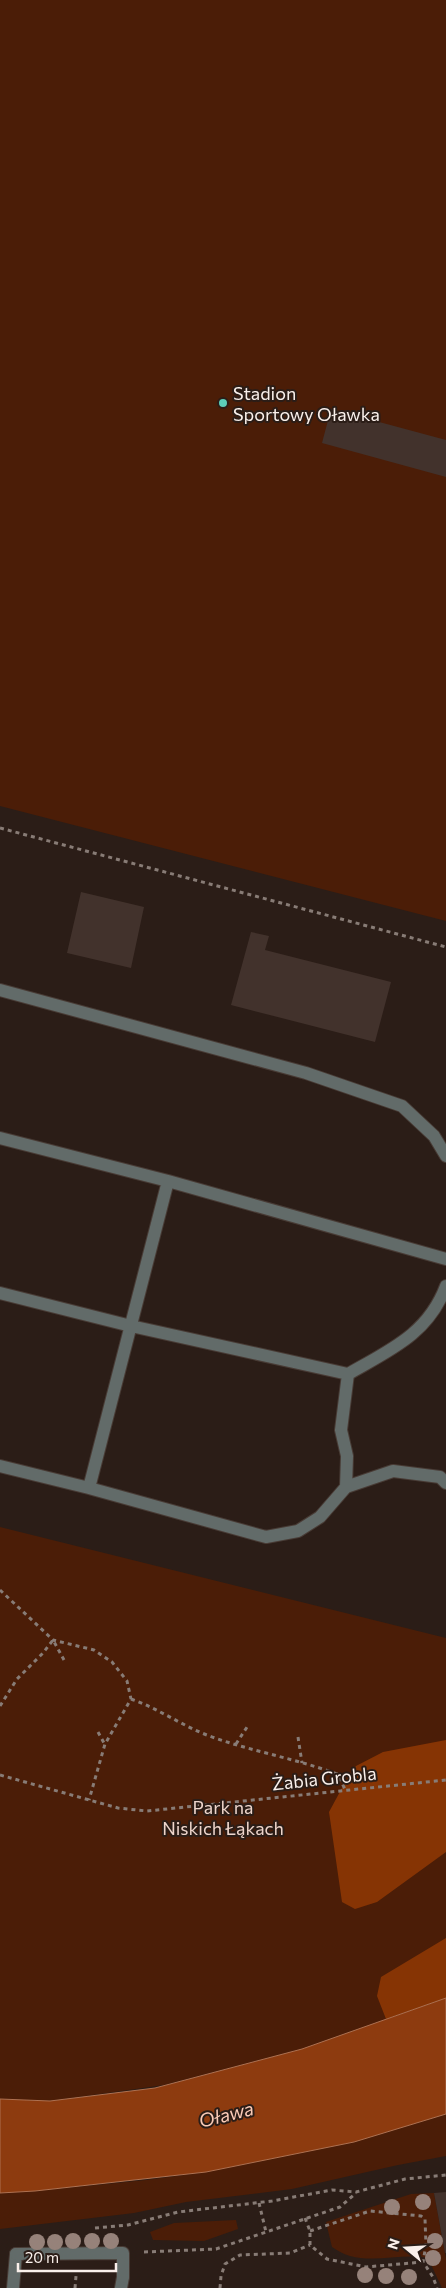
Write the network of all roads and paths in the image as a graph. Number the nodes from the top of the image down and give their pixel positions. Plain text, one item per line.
1 (0, 828) edge
2 (446, 947) edge
3 (0, 990) edge
4 (0, 1138) edge
5 (446, 1156) edge
6 (168, 1181) junction
7 (446, 1259) edge
8 (446, 1286) edge
9 (0, 1293) edge
10 (131, 1326) junction
11 (348, 1374) junction
12 (0, 1466) edge
13 (446, 1483) edge
14 (346, 1487) junction
15 (89, 1488) junction
16 (0, 1590) edge
17 (52, 1640) junction
18 (64, 1660) dead end
19 (131, 1699) junction
20 (0, 1706) edge
21 (250, 1724) dead end
22 (98, 1732) dead end
23 (298, 1737) dead end
24 (104, 1744) junction
25 (236, 1744) junction
26 (302, 1763) junction
27 (0, 1775) edge
28 (446, 1780) edge
29 (345, 1789) junction
30 (89, 1800) junction
31 (446, 2175) edge
32 (356, 2192) junction
33 (259, 2203) junction
34 (305, 2218) junction
35 (89, 2228) dead end
36 (310, 2231) junction
37 (266, 2232) junction
38 (310, 2245) junction
39 (123, 2253) junction
40 (423, 2262) junction
41 (76, 2276) dead end
42 (122, 2282) edge
43 (13, 2288) edge
44 (75, 2288) edge
45 (220, 2288) edge
46 (437, 2288) edge

1 - 2 path
3 - 5 street
4 - 6 street
6 - 7 street
6 - 10 street
8 - 11 street
9 - 10 street
10 - 11 street
10 - 15 street
11 - 14 street
12 - 15 street
13 - 14 street
14 - 15 street
16 - 17 path
17 - 18 path
17 - 19 path
17 - 20 path
19 - 24 path
19 - 25 path
21 - 25 path
22 - 24 path
23 - 26 path
24 - 30 path
25 - 26 path
26 - 29 path
27 - 30 path, Żabia Grobla
28 - 29 path, Żabia Grobla
29 - 30 path, Żabia Grobla
31 - 32 path
32 - 33 path
32 - 34 path
33 - 35 path
33 - 37 path
34 - 36 path
34 - 37 path
36 - 38 path
36 - 40 path
37 - 39 path
38 - 40 path
38 - 45 path
39 - 42 street
39 - 43 street
40 - 46 path
41 - 44 path

